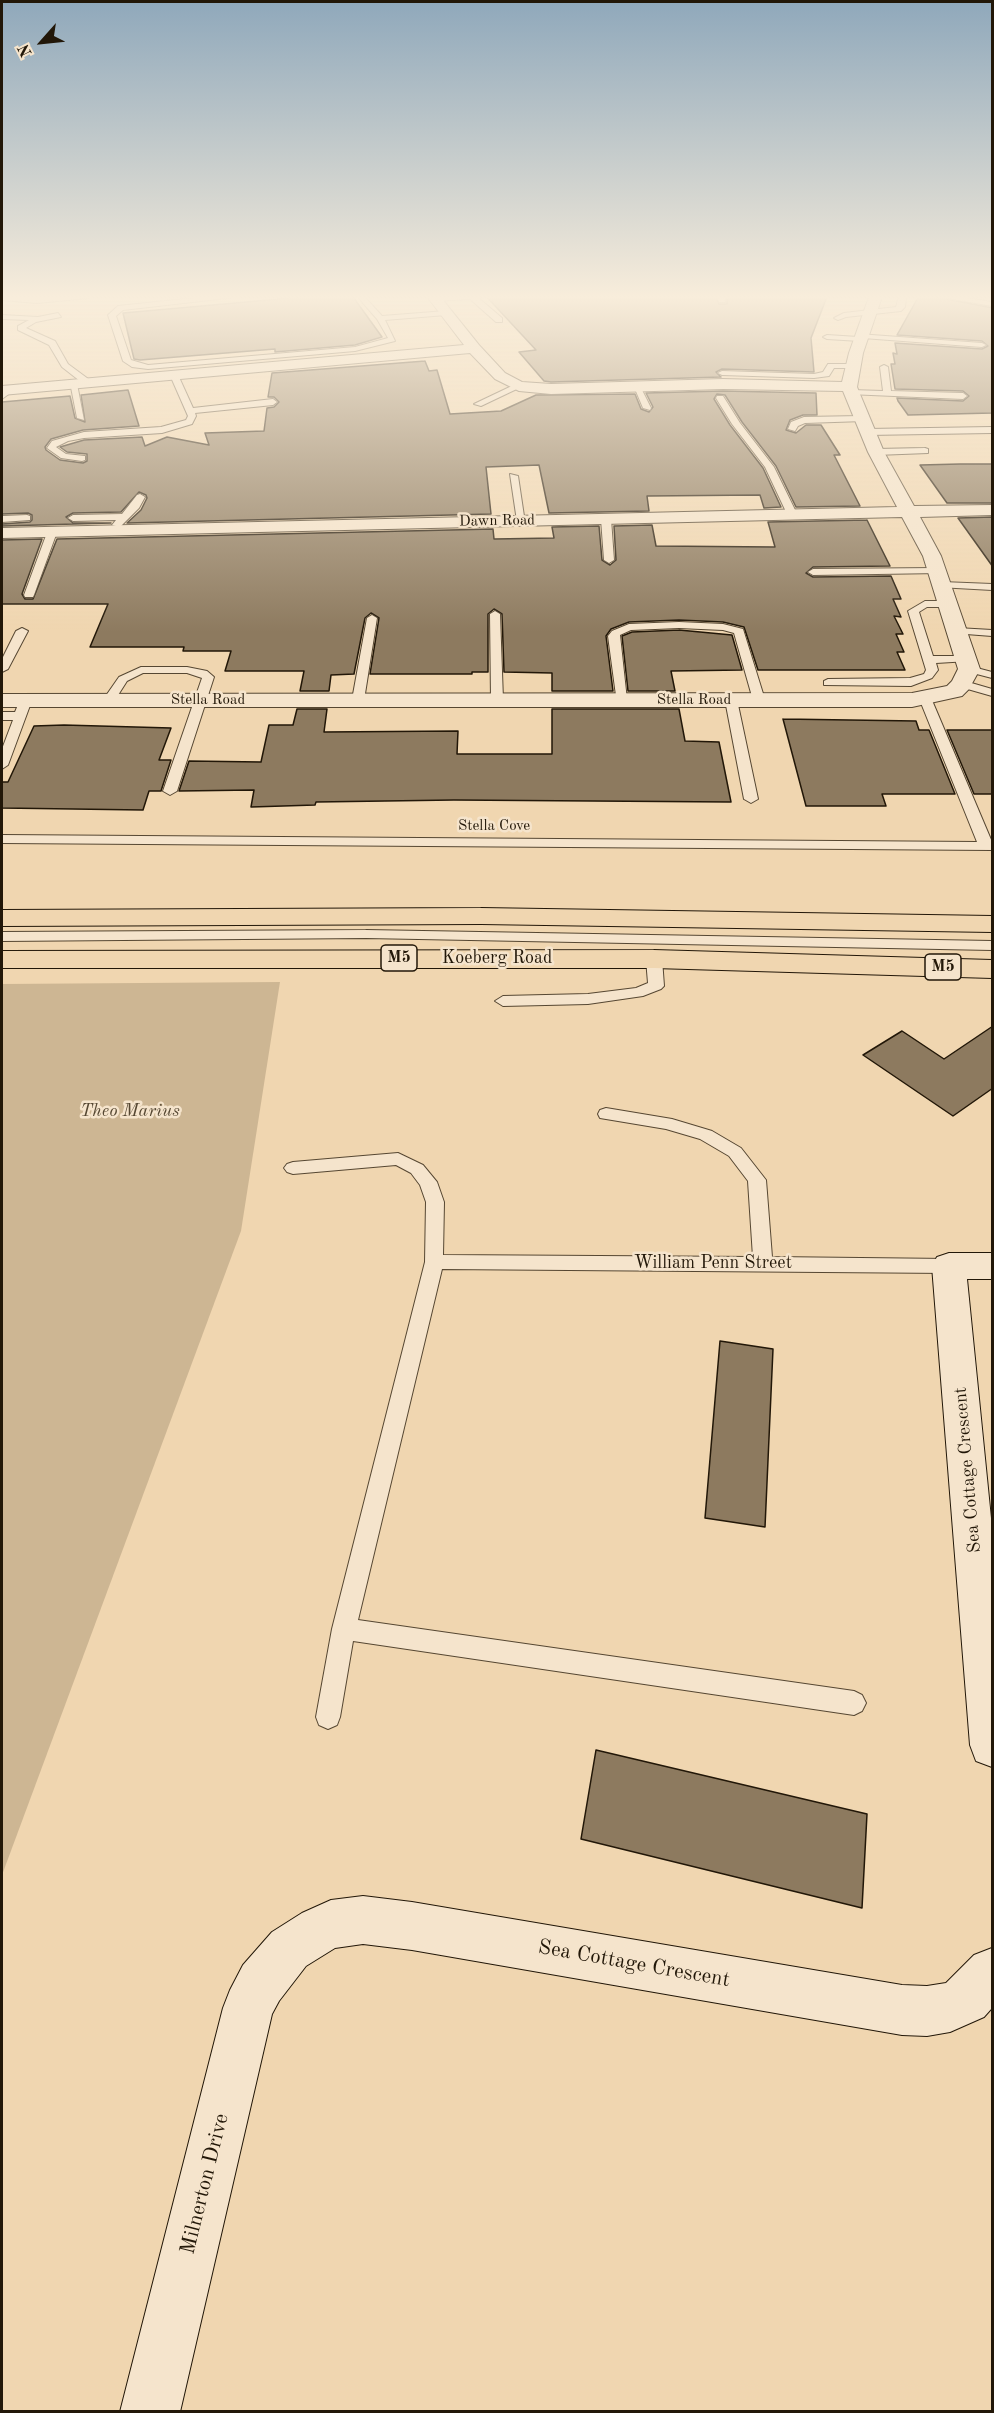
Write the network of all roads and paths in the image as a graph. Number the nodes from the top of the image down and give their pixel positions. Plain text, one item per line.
1 (81, 407) edge
2 (188, 407) edge
3 (239, 407) edge
4 (725, 407) edge
5 (857, 407) edge
6 (191, 413) junction
7 (81, 418) dead end
8 (864, 426) junction
9 (792, 429) dead end
10 (993, 430) edge
11 (925, 451) dead end
12 (876, 452) junction
13 (82, 458) dead end
14 (513, 476) dead end
15 (140, 497) dead end
16 (993, 510) edge
17 (909, 511) junction
18 (792, 514) junction
19 (27, 518) dead end
20 (73, 518) dead end
21 (2, 519) edge
22 (606, 519) junction
23 (522, 521) junction
24 (119, 524) junction
25 (52, 532) junction
26 (2, 533) edge
27 (609, 560) dead end
28 (813, 572) dead end
29 (940, 578) junction
30 (993, 586) edge
31 (29, 595) dead end
32 (947, 604) junction
33 (495, 614) dead end
34 (372, 618) dead end
35 (22, 630) dead end
36 (957, 631) junction
37 (993, 633) edge
38 (929, 660) junction
39 (2, 669) edge
40 (965, 671) junction
41 (993, 675) edge
42 (828, 683) dead end
43 (993, 693) edge
44 (925, 698) junction
45 (2, 700) edge
46 (109, 700) junction
47 (200, 700) junction
48 (358, 700) junction
49 (497, 700) junction
50 (621, 700) junction
51 (731, 700) junction
52 (759, 700) junction
53 (23, 708) junction
54 (2, 716) edge
55 (2, 765) edge
56 (170, 791) dead end
57 (751, 799) dead end
58 (2, 839) edge
59 (989, 846) edge
60 (2, 918) edge
61 (993, 924) edge
62 (2, 937) edge
63 (993, 946) edge
64 (654, 959) junction
65 (2, 960) edge
66 (993, 969) edge
67 (503, 1001) dead end
68 (606, 1114) dead end
69 (293, 1168) dead end
70 (434, 1262) junction
71 (763, 1263) junction
72 (949, 1266) junction
73 (993, 1266) edge
74 (344, 1629) junction
75 (854, 1703) dead end
76 (328, 1718) dead end
77 (993, 1745) edge
78 (276, 1963) joint
79 (993, 1973) edge
80 (150, 2412) edge

1 - 7 lane
2 - 6 lane
3 - 6 lane
4 - 18 lane
5 - 8 street
6 - 13 lane
8 - 9 lane
8 - 10 lane
8 - 12 street
11 - 12 lane
12 - 17 street
14 - 23 lane
15 - 24 lane
16 - 17 street, Dawn Road
17 - 18 street, Dawn Road
17 - 29 street
18 - 22 street, Dawn Road
19 - 21 lane
20 - 24 lane
22 - 23 street, Dawn Road
22 - 27 lane
23 - 24 street, Dawn Road
24 - 25 street, Dawn Road
25 - 26 street, Dawn Road
25 - 31 lane
28 - 29 lane
29 - 30 lane
29 - 32 street
32 - 36 street
32 - 38 lane
33 - 49 lane
34 - 48 lane
35 - 39 lane
36 - 37 lane
36 - 40 street
38 - 40 lane
38 - 42 lane
40 - 41 lane
40 - 43 lane
40 - 44 street, Stella Road
44 - 52 street, Stella Road
44 - 59 lane, Stella Cove
45 - 53 street, Stella Road
46 - 47 street, Stella Road
46 - 47 lane
46 - 53 street, Stella Road
47 - 48 street, Stella Road
47 - 56 lane
48 - 49 street, Stella Road
49 - 50 street, Stella Road
50 - 51 street, Stella Road
50 - 52 lane
51 - 52 street, Stella Road
51 - 57 lane
53 - 54 lane
53 - 55 lane
58 - 59 lane, Stella Cove
60 - 61 main road
62 - 63 lane
64 - 65 main road, Koeberg Road / M5
64 - 66 main road, Koeberg Road / M5
64 - 67 lane
68 - 71 lane
69 - 70 lane
70 - 71 lane, William Penn Street
70 - 74 lane
71 - 72 lane, William Penn Street
72 - 73 street, William Penn Street
72 - 77 street, Sea Cottage Crescent
74 - 75 lane
74 - 76 lane
78 - 79 street, Sea Cottage Crescent
78 - 80 street, Milnerton Drive

